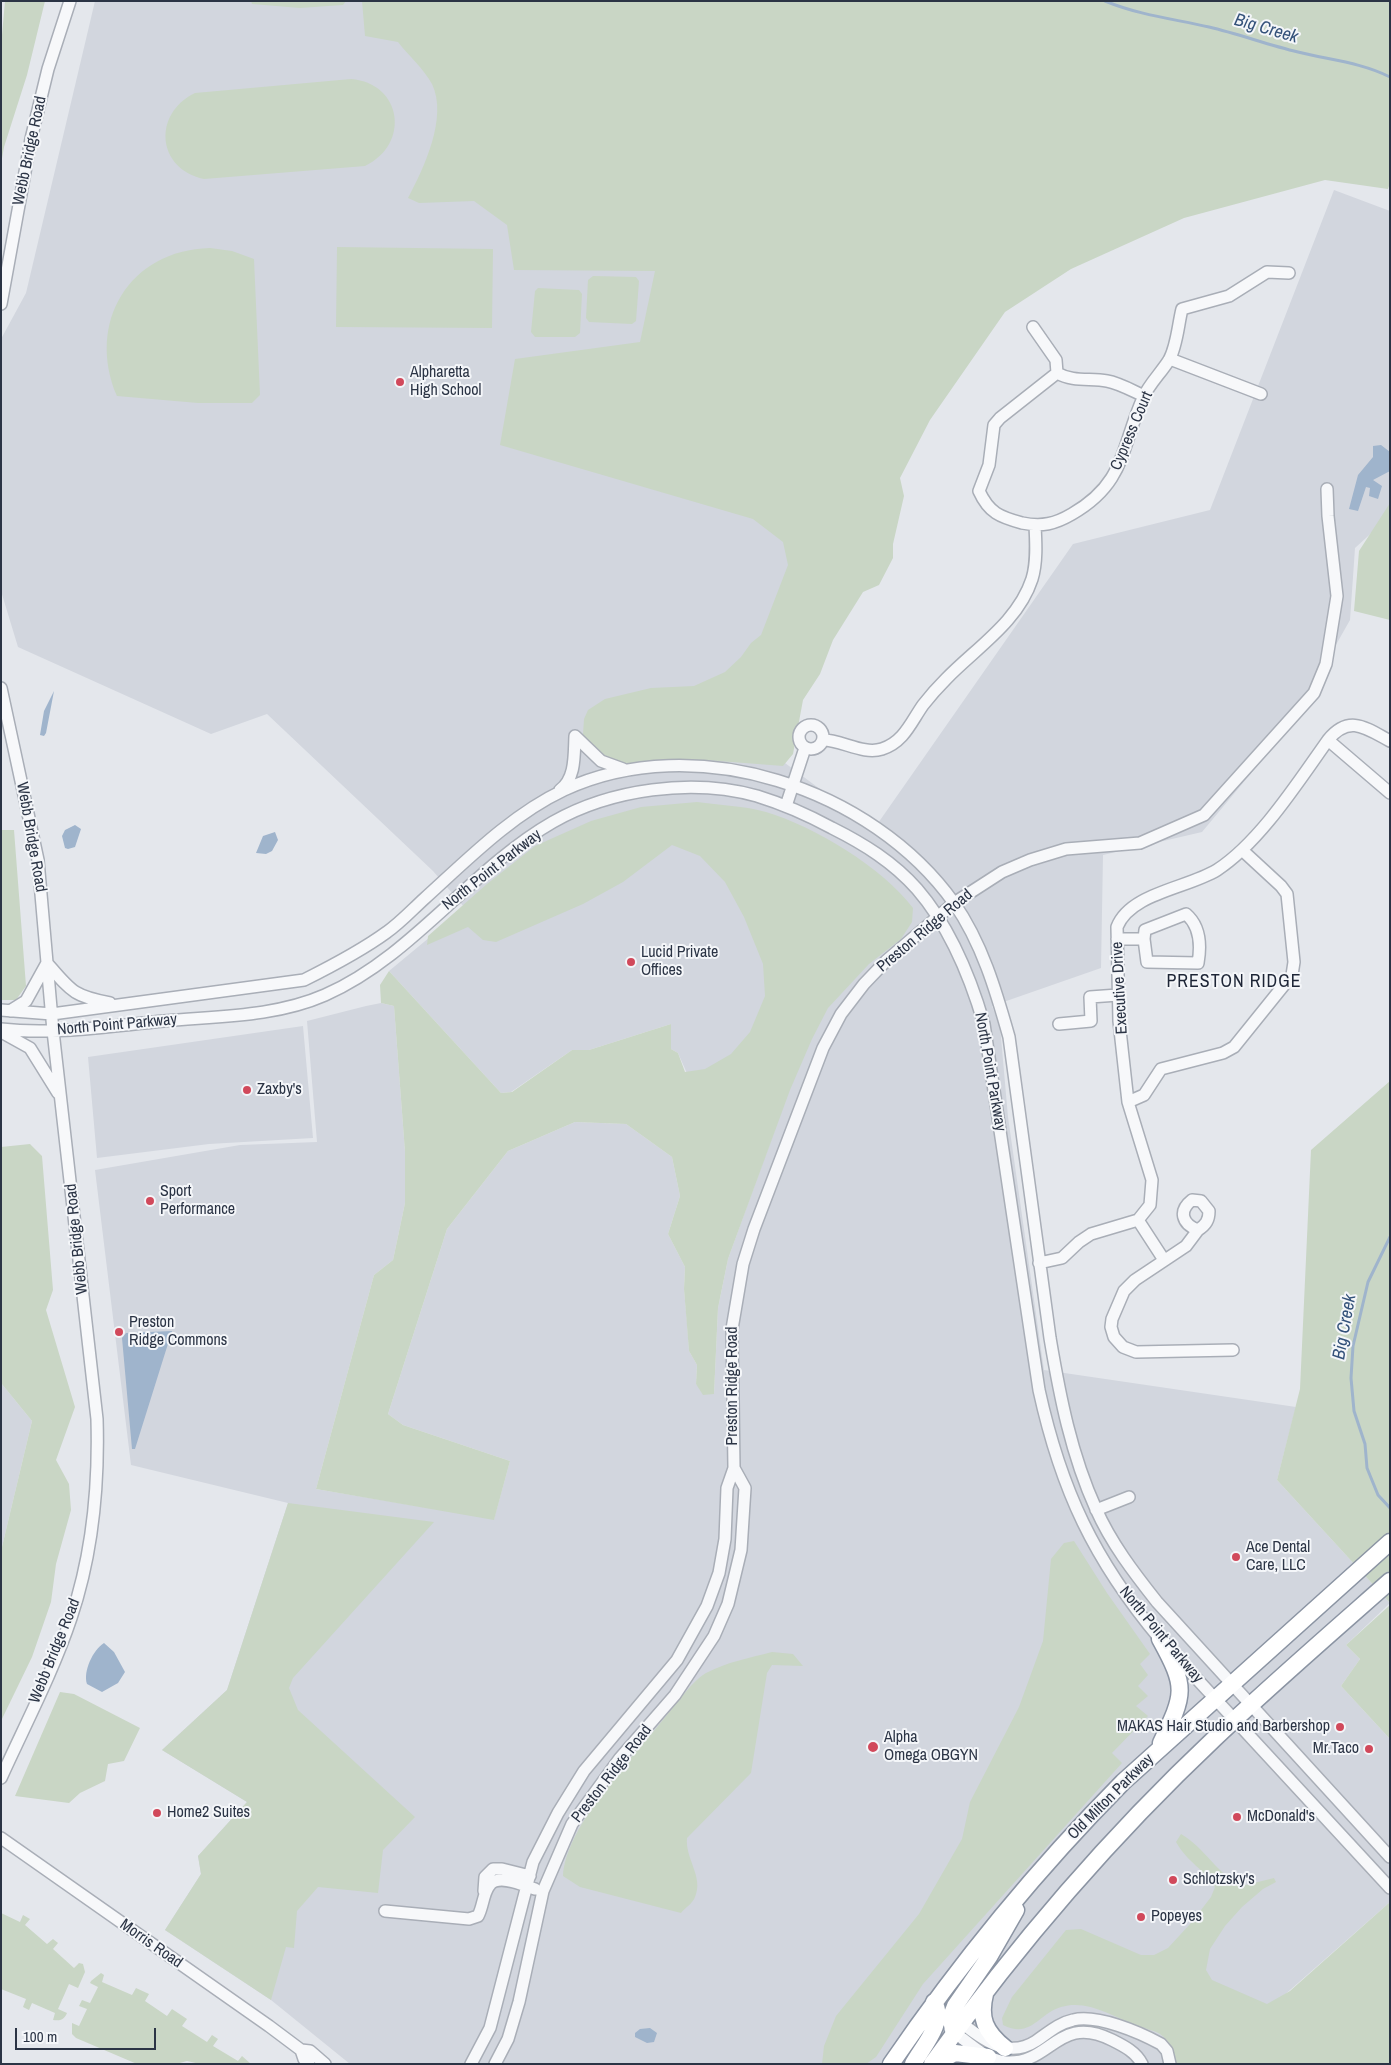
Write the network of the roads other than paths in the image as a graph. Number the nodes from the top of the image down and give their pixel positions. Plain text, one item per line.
1 (70, 1) edge
2 (1289, 273) dead end
3 (1, 304) edge
4 (1033, 328) dead end
5 (1170, 359) junction
6 (1057, 373) junction
7 (1261, 394) dead end
8 (1144, 396) junction
9 (1327, 489) dead end
10 (1035, 526) junction
11 (1, 688) edge
12 (823, 740) junction
13 (1328, 740) junction
14 (1390, 741) edge
15 (805, 748) junction
16 (630, 769) junction
17 (794, 786) junction
18 (1390, 792) edge
19 (552, 797) junction
20 (786, 806) junction
21 (1242, 850) junction
22 (954, 903) junction
23 (938, 917) junction
24 (1117, 939) junction
25 (1144, 939) junction
26 (47, 963) junction
27 (1118, 995) junction
28 (120, 1005) junction
29 (6, 1011) edge
30 (52, 1014) junction
31 (1059, 1024) dead end
32 (1, 1031) edge
33 (53, 1031) junction
34 (61, 1097) junction
35 (1128, 1102) junction
36 (1138, 1220) junction
37 (1198, 1230) dead end
38 (1164, 1260) junction
39 (1039, 1263) junction
40 (1233, 1350) dead end
41 (734, 1468) junction
42 (1129, 1497) dead end
43 (1096, 1510) junction
44 (1390, 1542) edge
45 (1388, 1582) edge
46 (1160, 1639) junction
47 (1231, 1684) junction
48 (1215, 1698) junction
49 (1250, 1705) junction
50 (1235, 1719) junction
51 (16, 1744) junction
52 (1157, 1752) junction
53 (1, 1766) edge
54 (1, 1778) edge
55 (1, 1838) edge
56 (1390, 1857) edge
57 (529, 1881) junction
58 (1390, 1888) edge
59 (543, 1891) junction
60 (385, 1911) dead end
61 (985, 1992) junction
62 (944, 2018) junction
63 (1005, 2048) junction
64 (301, 2050) junction
65 (988, 2057) junction
66 (309, 2064) edge
67 (325, 2064) edge
68 (471, 2064) edge
69 (495, 2064) edge
70 (891, 2064) edge
71 (913, 2064) edge
72 (933, 2064) edge
73 (1142, 2064) edge
74 (1170, 2064) edge

1 - 3 street, Webb Bridge Road
2 - 5 street, Cypress Court
4 - 6 street
5 - 7 street
5 - 8 street, Cypress Court
6 - 8 street
6 - 10 street
8 - 10 street, Cypress Court
9 - 22 street, Preston Ridge Road
10 - 12 street
11 - 26 street, Webb Bridge Road
12 - 15 street
12 - 15 street
13 - 14 street, Executive Drive
13 - 18 street
13 - 21 street, Executive Drive
15 - 17 street
16 - 17 street, North Point Parkway
16 - 19 street, North Point Parkway
16 - 19 street
17 - 20 street
17 - 22 street, North Point Parkway
19 - 28 street, North Point Parkway
20 - 23 street, North Point Parkway
20 - 33 street, North Point Parkway
21 - 24 street, Executive Drive
21 - 35 street
22 - 23 street, Preston Ridge Road
22 - 39 street, North Point Parkway
23 - 41 street, Preston Ridge Road
23 - 46 street, North Point Parkway
24 - 25 street
24 - 27 street, Executive Drive
25 - 25 street
26 - 28 street
26 - 29 street
26 - 30 street, Webb Bridge Road
27 - 31 street
27 - 35 street, Executive Drive
28 - 30 street, North Point Parkway
29 - 30 street, North Point Parkway
30 - 33 street, Webb Bridge Road
32 - 33 street, North Point Parkway
32 - 34 street
33 - 34 street, Webb Bridge Road
34 - 51 street, Webb Bridge Road
35 - 36 street, Executive Drive
36 - 38 street
36 - 39 street
37 - 38 street
38 - 40 street
39 - 43 street, North Point Parkway
41 - 57 street, Preston Ridge Road
41 - 59 street, Preston Ridge Road
42 - 43 street
43 - 47 street, North Point Parkway
44 - 47 highway, Old Milton Parkway
45 - 49 highway, Old Milton Parkway
46 - 48 street, North Point Parkway
46 - 52 highway
47 - 48 highway, Old Milton Parkway
47 - 49 street, North Point Parkway
48 - 50 street, North Point Parkway
48 - 52 highway, Old Milton Parkway
49 - 50 highway, Old Milton Parkway
49 - 56 street, North Point Parkway
50 - 58 street, North Point Parkway
50 - 61 highway, Old Milton Parkway
51 - 53 street
51 - 54 street, Webb Bridge Road
52 - 62 highway, Old Milton Parkway
55 - 64 street, Morris Road
57 - 59 street
57 - 60 street
57 - 68 street, Preston Ridge Road
59 - 69 street, Preston Ridge Road
61 - 62 highway, Old Milton Parkway
61 - 63 highway
62 - 63 street
62 - 65 street
62 - 70 highway, Old Milton Parkway
62 - 71 highway
62 - 72 highway, Old Milton Parkway
63 - 74 street
64 - 66 street, Morris Road
64 - 67 street, Morris Road
65 - 72 highway
65 - 73 street

